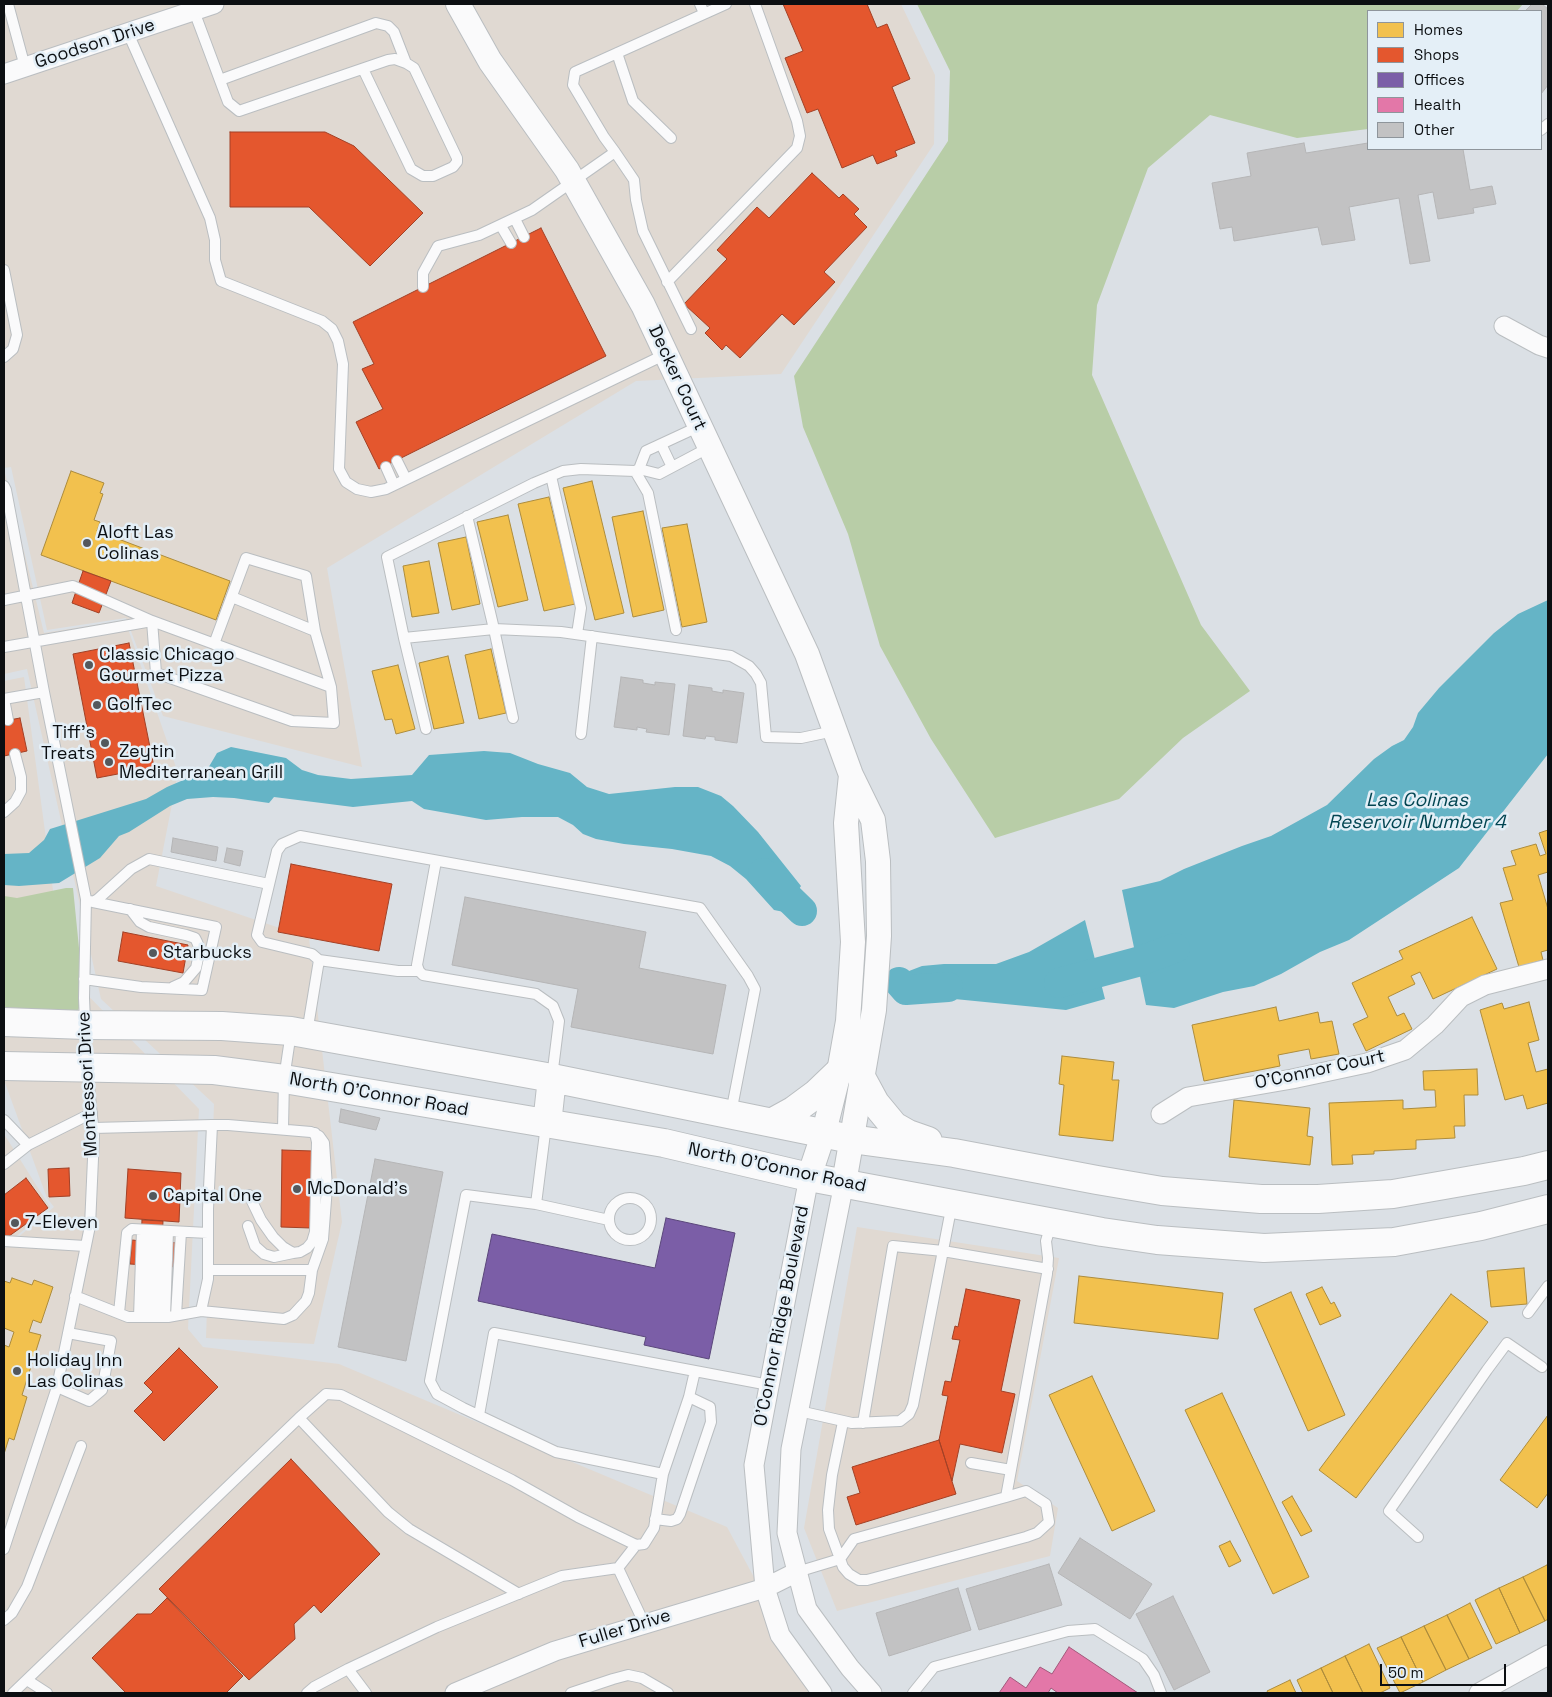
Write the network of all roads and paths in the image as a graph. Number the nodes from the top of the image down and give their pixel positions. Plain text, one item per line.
1 (214, 4) edge
2 (458, 4) edge
3 (726, 4) edge
4 (755, 4) edge
5 (8, 5) edge
6 (702, 8) edge
7 (194, 11) junction
8 (128, 33) junction
9 (616, 53) junction
10 (406, 62) junction
11 (25, 67) junction
12 (363, 69) junction
13 (4, 74) edge
14 (220, 80) junction
15 (671, 138) dead end
16 (615, 152) junction
17 (573, 181) junction
18 (515, 219) junction
19 (501, 226) junction
20 (524, 237) dead end
21 (511, 243) dead end
22 (4, 270) edge
23 (667, 282) junction
24 (423, 287) dead end
25 (1504, 326) dead end
26 (691, 329) dead end
27 (1548, 348) edge
28 (666, 354) junction
29 (4, 357) edge
30 (700, 426) junction
31 (661, 444) junction
32 (710, 447) junction
33 (397, 461) dead end
34 (386, 466) dead end
35 (672, 467) junction
36 (637, 470) junction
37 (551, 476) junction
38 (406, 479) junction
39 (394, 485) junction
40 (4, 486) edge
41 (467, 516) junction
42 (27, 595) junction
43 (232, 597) junction
44 (4, 600) edge
45 (152, 621) junction
46 (494, 629) junction
47 (676, 630) dead end
48 (315, 631) junction
49 (577, 634) junction
50 (592, 636) junction
51 (404, 638) junction
52 (34, 640) junction
53 (214, 644) junction
54 (4, 647) edge
55 (331, 687) junction
56 (44, 692) junction
57 (4, 699) edge
58 (512, 718) dead end
59 (8, 720) dead end
60 (426, 730) dead end
61 (834, 731) junction
62 (581, 734) dead end
63 (15, 754) dead end
64 (851, 774) joint
65 (4, 812) edge
66 (436, 861) junction
67 (269, 884) junction
68 (88, 899) junction
69 (130, 909) junction
70 (319, 960) junction
71 (1548, 969) edge
72 (419, 971) junction
73 (84, 979) junction
74 (170, 988) junction
75 (4, 1022) edge
76 (85, 1025) junction
77 (299, 1032) junction
78 (4, 1066) edge
79 (86, 1067) junction
80 (851, 1075) junction
81 (552, 1078) junction
82 (284, 1079) junction
83 (92, 1112) junction
84 (731, 1114) junction
85 (1161, 1114) dead end
86 (4, 1120) edge
87 (773, 1122) junction
88 (546, 1124) junction
89 (212, 1125) junction
90 (93, 1128) junction
91 (283, 1129) junction
92 (824, 1132) junction
93 (315, 1133) junction
94 (852, 1139) junction
95 (28, 1145) junction
96 (954, 1153) junction
97 (4, 1164) edge
98 (1548, 1164) edge
99 (809, 1176) junction
100 (844, 1183) junction
101 (249, 1195) dead end
102 (952, 1203) junction
103 (536, 1204) junction
104 (1548, 1209) edge
105 (609, 1220) junction
106 (1052, 1222) junction
107 (248, 1226) dead end
108 (155, 1230) junction
109 (182, 1232) junction
110 (208, 1233) junction
111 (4, 1241) edge
112 (85, 1246) junction
113 (943, 1251) junction
114 (293, 1253) junction
115 (1048, 1269) junction
116 (208, 1270) junction
117 (312, 1270) junction
118 (1548, 1286) edge
119 (76, 1296) junction
120 (201, 1311) junction
121 (119, 1313) junction
122 (1528, 1313) dead end
123 (176, 1315) junction
124 (152, 1317) junction
125 (68, 1332) junction
126 (1542, 1367) dead end
127 (695, 1371) junction
128 (769, 1385) junction
129 (57, 1387) junction
130 (689, 1397) junction
131 (799, 1411) junction
132 (479, 1415) junction
133 (299, 1418) junction
134 (844, 1422) junction
135 (863, 1422) junction
136 (81, 1446) dead end
137 (971, 1463) dead end
138 (1011, 1470) junction
139 (663, 1474) junction
140 (1006, 1496) junction
141 (655, 1519) junction
142 (1418, 1537) dead end
143 (636, 1545) junction
144 (4, 1549) edge
145 (840, 1559) junction
146 (618, 1568) junction
147 (797, 1572) junction
148 (765, 1588) junction
149 (519, 1594) junction
150 (4, 1620) edge
151 (644, 1623) junction
152 (1548, 1655) edge
153 (348, 1669) junction
154 (27, 1680) junction
155 (578, 1692) edge
156 (13, 1693) edge
157 (48, 1693) edge
158 (307, 1693) edge
159 (366, 1693) edge
160 (455, 1693) edge
161 (668, 1693) edge
162 (822, 1693) edge
163 (872, 1693) edge
164 (913, 1693) edge
165 (1162, 1693) edge
166 (1479, 1693) edge

1 - 7 street, Goodson Drive
2 - 17 street, Decker Court
3 - 6 lane
4 - 23 lane
5 - 11 lane
6 - 9 lane
7 - 8 street, Goodson Drive
7 - 14 lane
8 - 11 street, Goodson Drive
8 - 39 lane
9 - 15 lane
9 - 16 lane
10 - 12 lane
10 - 12 lane
10 - 14 lane
11 - 13 street, Goodson Drive
12 - 14 lane
16 - 17 lane
16 - 23 lane
17 - 18 lane
17 - 28 street, Decker Court
18 - 19 lane
18 - 20 lane
19 - 21 lane
19 - 24 lane
22 - 29 lane
23 - 26 lane
25 - 27 street
28 - 30 street, Decker Court
28 - 38 lane
30 - 31 lane
30 - 32 street, Decker Court
31 - 35 lane
31 - 36 lane
32 - 35 lane
32 - 61 street, Decker Court
33 - 38 lane
34 - 39 lane
35 - 36 lane
36 - 37 lane
36 - 47 lane
37 - 41 lane
37 - 49 lane
38 - 39 lane
40 - 42 lane, Montessori Drive
41 - 46 lane
41 - 51 lane
42 - 44 lane
42 - 45 lane
42 - 52 lane, Montessori Drive
43 - 48 lane
43 - 48 lane
43 - 53 lane
45 - 52 lane
45 - 53 lane
45 - 55 lane
46 - 49 lane
46 - 51 lane
46 - 58 lane
48 - 55 lane
49 - 50 lane
50 - 61 lane
50 - 62 lane
51 - 60 lane
52 - 54 lane
52 - 56 lane, Montessori Drive
53 - 55 lane
56 - 57 lane
56 - 68 lane, Montessori Drive
57 - 59 lane
61 - 64 street, Decker Court
63 - 65 lane
64 - 80 street, O'Connor Ridge Boulevard
66 - 67 lane
66 - 72 lane
66 - 84 lane
67 - 68 lane
67 - 70 lane
68 - 69 lane
68 - 73 lane, Montessori Drive
69 - 74 lane
69 - 74 lane
70 - 72 lane
70 - 77 lane
71 - 85 street, O'Connor Court
72 - 81 lane
73 - 74 lane
73 - 76 lane, Montessori Drive
75 - 76 main road
76 - 77 main road
76 - 79 lane, Montessori Drive
77 - 81 main road
77 - 82 lane
78 - 79 main road, North O'Connor Road
79 - 82 main road, North O'Connor Road
79 - 83 lane, Montessori Drive
80 - 87 main road
80 - 92 street, O'Connor Ridge Boulevard
80 - 94 street, O'Connor Ridge Boulevard
80 - 96 main road
81 - 84 main road
81 - 88 main road
82 - 88 main road, North O'Connor Road
82 - 91 lane
83 - 90 lane, Montessori Drive
83 - 95 lane
84 - 87 main road
86 - 95 lane
87 - 92 main road
88 - 99 main road, North O'Connor Road
88 - 103 lane
89 - 90 lane
89 - 91 lane
89 - 110 lane
90 - 112 lane, Montessori Drive
91 - 93 lane
92 - 94 main road
92 - 99 street, O'Connor Ridge Boulevard
93 - 114 lane
93 - 117 lane
94 - 96 main road
94 - 100 street, O'Connor Ridge Boulevard
95 - 97 lane
96 - 98 main road
99 - 100 main road, North O'Connor Road
99 - 128 street, O'Connor Ridge Boulevard
100 - 102 main road, North O'Connor Road
100 - 131 street, O'Connor Ridge Boulevard
101 - 114 lane
102 - 106 main road, North O'Connor Road
102 - 113 lane
103 - 105 lane
103 - 132 lane
104 - 106 main road, North O'Connor Road
105 - 105 lane
106 - 115 lane
107 - 114 lane
108 - 109 lane
108 - 121 lane
108 - 124 lane
108 - 124 lane
109 - 110 lane
109 - 123 lane
110 - 116 lane
111 - 112 lane
112 - 119 lane, Montessori Drive
113 - 115 lane
113 - 135 lane
113 - 135 lane
115 - 138 lane
116 - 117 lane
116 - 120 lane
117 - 120 lane
118 - 122 lane
119 - 121 lane
119 - 125 lane, Montessori Drive
120 - 123 lane
121 - 124 lane
123 - 124 lane
125 - 129 lane, Montessori Drive
125 - 129 lane
126 - 142 lane
127 - 128 lane
127 - 130 lane
127 - 132 lane
128 - 148 street, O'Connor Ridge Boulevard
129 - 144 lane, Montessori Drive
130 - 139 lane
130 - 141 lane
131 - 134 lane
131 - 147 street, O'Connor Ridge Boulevard
132 - 139 lane
133 - 143 lane
133 - 149 lane
133 - 154 lane
134 - 135 lane
134 - 145 lane
136 - 150 lane
137 - 138 lane
138 - 140 lane
139 - 141 lane
140 - 145 lane
140 - 145 lane
141 - 143 lane
143 - 146 lane
145 - 147 lane
146 - 149 lane
146 - 151 lane
147 - 148 street, Fuller Drive
147 - 163 street, O'Connor Ridge Boulevard
148 - 151 street, Fuller Drive
148 - 162 street, O'Connor Ridge Boulevard
149 - 153 lane
151 - 160 street, Fuller Drive
152 - 166 street
153 - 158 lane
153 - 159 lane
154 - 156 lane
154 - 157 lane
155 - 161 lane
164 - 165 lane

